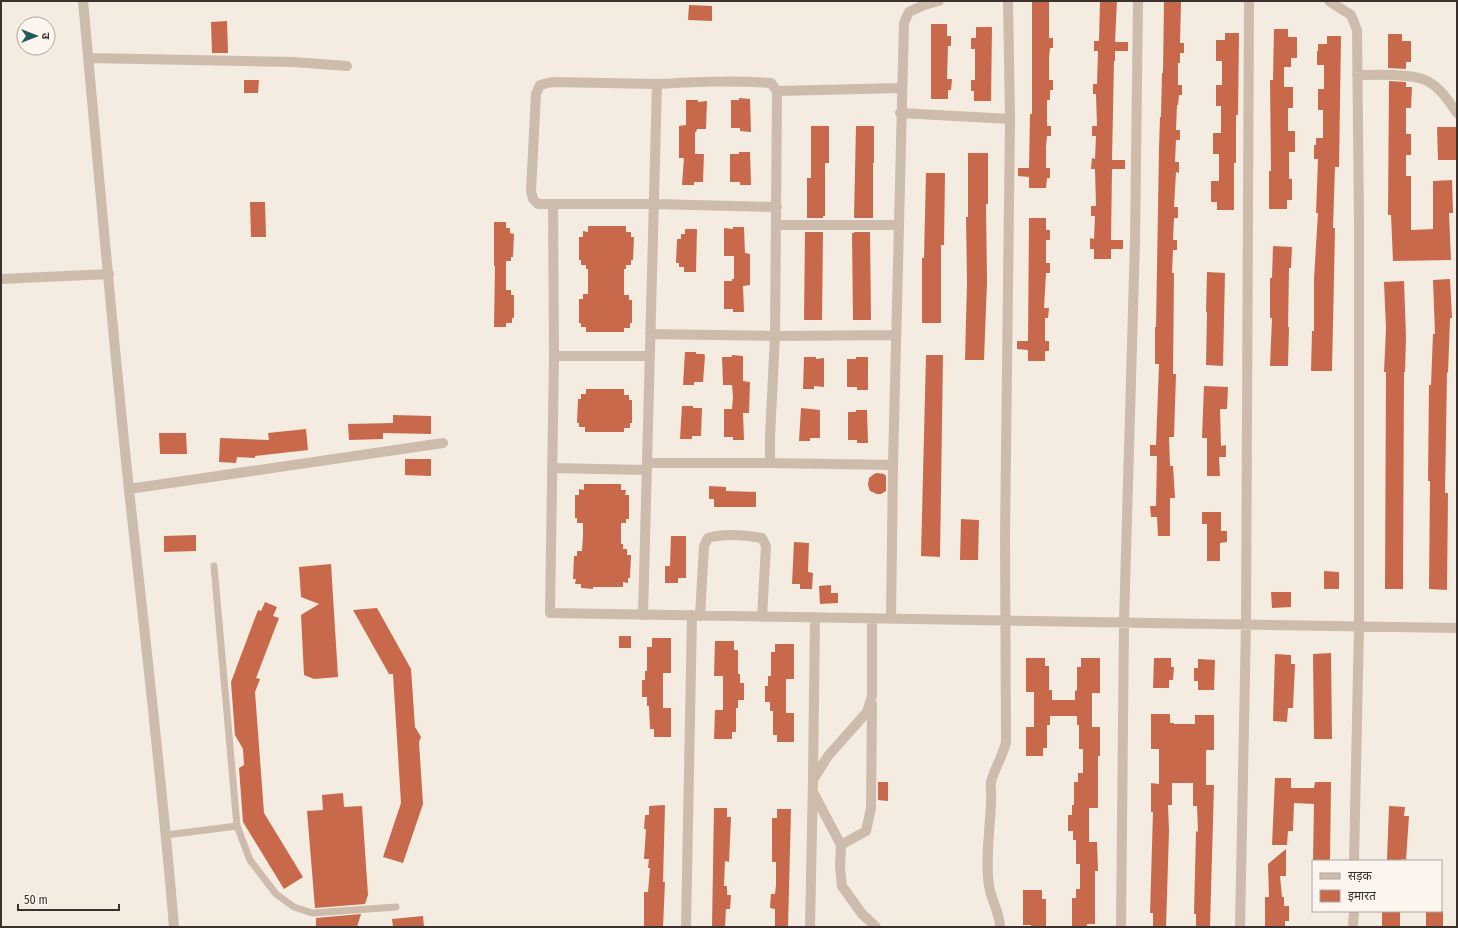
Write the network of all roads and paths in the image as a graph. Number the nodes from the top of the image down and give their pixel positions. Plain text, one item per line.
1 (83, 1) edge
2 (939, 1) edge
3 (1008, 1) edge
4 (1138, 1) edge
5 (1249, 1) edge
6 (1329, 1) edge
7 (88, 58) junction
8 (347, 66) dead end
9 (1357, 75) junction
10 (657, 84) junction
11 (901, 88) junction
12 (777, 91) junction
13 (900, 112) junction
14 (1457, 113) edge
15 (1010, 119) junction
16 (553, 204) junction
17 (654, 204) junction
18 (777, 207) junction
19 (776, 225) junction
20 (898, 225) junction
21 (109, 274) junction
22 (1, 279) edge
23 (650, 334) junction
24 (895, 335) junction
25 (775, 336) junction
26 (554, 356) junction
27 (650, 356) junction
28 (443, 443) dead end
29 (770, 464) junction
30 (893, 465) junction
31 (647, 467) junction
32 (552, 468) junction
33 (129, 489) junction
34 (214, 566) dead end
35 (642, 615) junction
36 (696, 616) junction
37 (762, 617) junction
38 (815, 617) junction
39 (872, 618) junction
40 (892, 619) junction
41 (1006, 620) junction
42 (1124, 622) junction
43 (1246, 624) junction
44 (1359, 626) junction
45 (1457, 628) edge
46 (872, 696) junction
47 (813, 780) junction
48 (813, 792) junction
49 (237, 826) junction
50 (166, 834) junction
51 (841, 845) junction
52 (1354, 860) edge
53 (396, 907) dead end
54 (1354, 912) edge
55 (174, 927) edge
56 (686, 927) edge
57 (810, 927) edge
58 (876, 927) edge
59 (1000, 927) edge
60 (1121, 927) edge
61 (1240, 927) edge
62 (1353, 927) edge

1 - 7 street
2 - 11 street
3 - 15 street
4 - 42 street
5 - 43 street
6 - 9 street
7 - 8 street
7 - 21 street
9 - 14 street
9 - 44 street
10 - 12 street
10 - 16 street
10 - 17 street
11 - 12 street
11 - 13 street
12 - 18 street
13 - 15 street
13 - 20 street
15 - 41 street
16 - 17 street
16 - 26 street
17 - 18 street
17 - 23 street
18 - 19 street
19 - 20 street
19 - 25 street
20 - 24 street
21 - 22 street
21 - 33 street
23 - 25 street
23 - 27 street
24 - 25 street
24 - 30 street
25 - 29 street
26 - 27 street
26 - 32 street
27 - 31 street
28 - 33 street
29 - 30 street
29 - 31 street
30 - 40 street
31 - 32 street
31 - 35 street
32 - 35 street
33 - 50 street
34 - 49 lane
35 - 36 street
36 - 37 street
36 - 37 street
36 - 56 street
37 - 38 street
38 - 39 street
38 - 47 street
39 - 40 street
39 - 46 street
40 - 41 street
41 - 42 street
41 - 59 street
42 - 43 street
42 - 60 street
43 - 44 street
43 - 61 street
44 - 45 street
44 - 52 street
46 - 47 street
46 - 51 street
47 - 48 street
48 - 51 street
48 - 57 street
49 - 50 lane
49 - 53 lane
50 - 55 street
51 - 58 street
54 - 62 street

